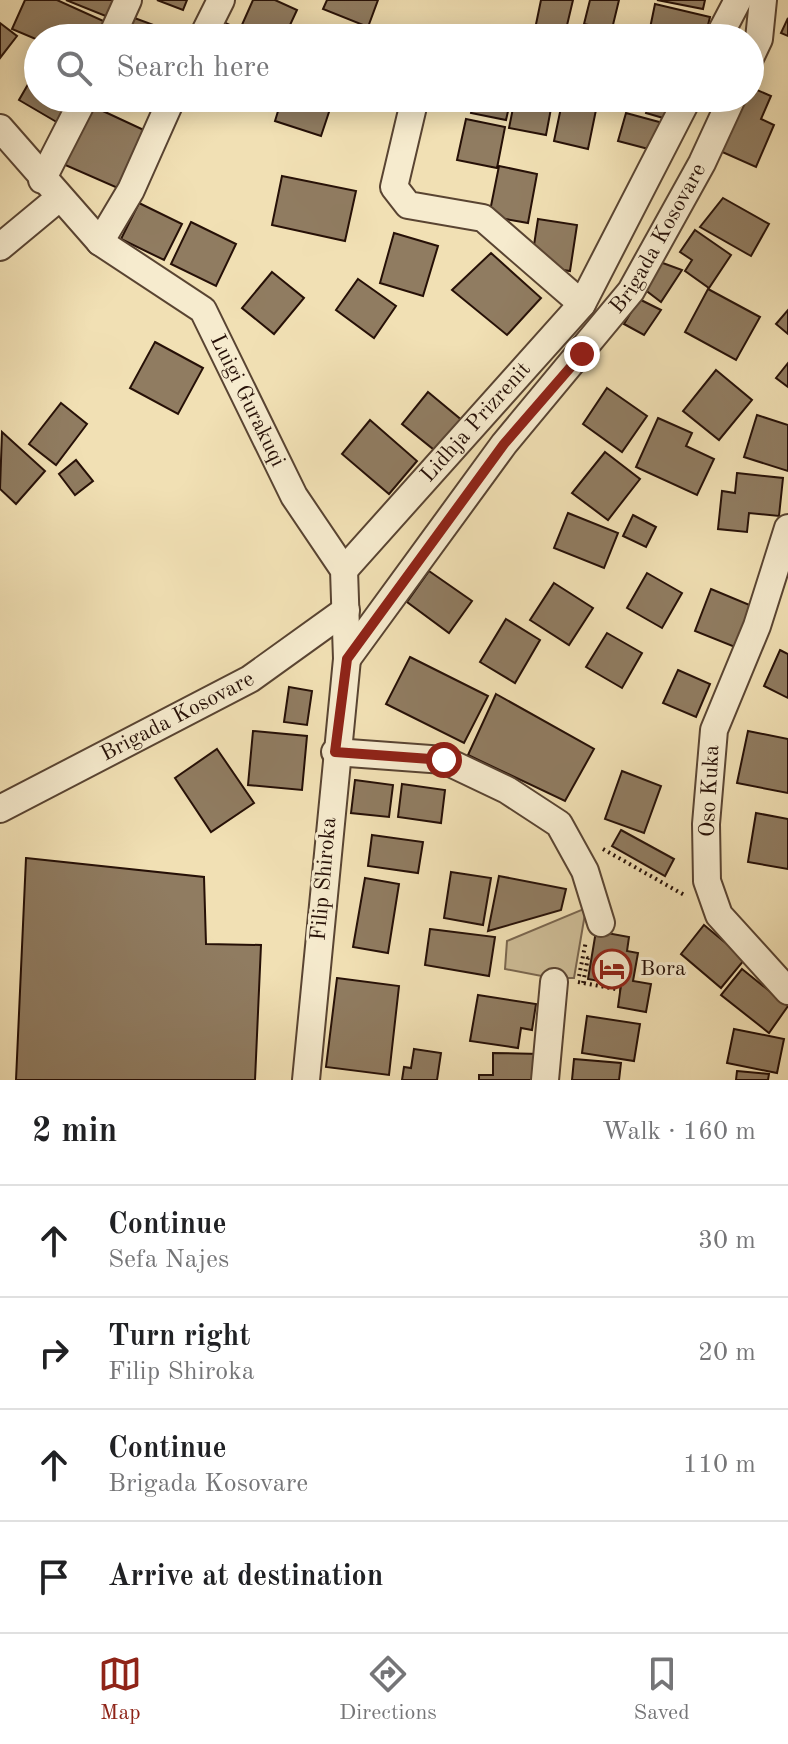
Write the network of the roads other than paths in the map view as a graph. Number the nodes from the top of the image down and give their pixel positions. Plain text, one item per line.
1 (128, 0) edge
2 (221, 0) edge
3 (738, 0) edge
4 (763, 0) edge
5 (117, 24) edge
6 (209, 24) edge
7 (725, 24) edge
8 (761, 24) edge
9 (79, 112) edge
10 (166, 112) edge
11 (412, 112) edge
12 (681, 112) edge
13 (726, 112) edge
14 (0, 128) edge
15 (50, 189) junction
16 (100, 242) junction
17 (0, 247) edge
18 (582, 304) junction
19 (788, 528) edge
20 (344, 570) junction
21 (346, 610) junction
22 (346, 668) junction
23 (335, 752) junction
24 (0, 809) edge
25 (594, 930) road end
26 (572, 982) road end
27 (788, 991) edge
28 (306, 1080) edge
29 (545, 1080) edge

1 - 5 street
2 - 6 street
3 - 7 street
4 - 8 street
9 - 15 street
10 - 16 street
11 - 18 street
12 - 18 street, Lidhja Prizrenit
13 - 22 street, Brigada Kosovare
14 - 15 street, Luigi Gurakuqi
15 - 16 street, Luigi Gurakuqi
15 - 17 street
16 - 20 street, Luigi Gurakuqi
18 - 20 street, Lidhja Prizrenit
19 - 27 street, Oso Kuka
20 - 21 street
21 - 22 street
21 - 24 street, Brigada Kosovare
22 - 23 street, Filip Shiroka
23 - 25 street
23 - 28 street, Filip Shiroka
26 - 29 street

